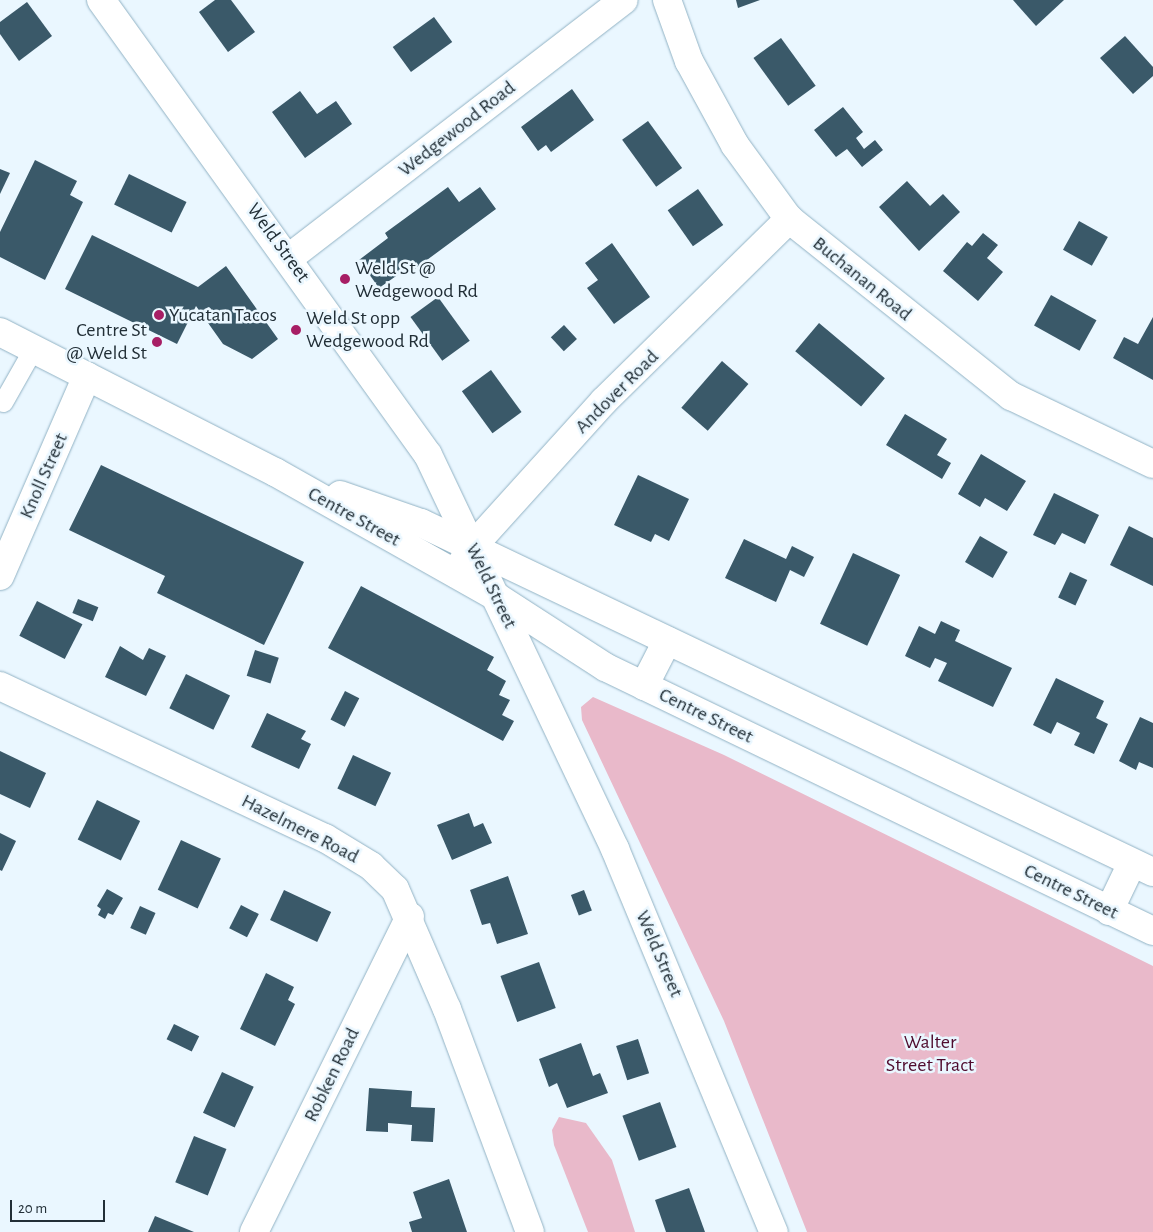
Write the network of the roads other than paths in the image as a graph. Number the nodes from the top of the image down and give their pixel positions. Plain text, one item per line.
1 (624, 0) edge
2 (667, 0) edge
3 (106, 2) edge
4 (789, 219) junction
5 (290, 257) junction
6 (0, 332) edge
7 (33, 349) junction
8 (87, 376) junction
9 (1, 404) edge
10 (1153, 464) edge
11 (275, 472) junction
12 (472, 547) junction
13 (455, 574) junction
14 (0, 576) edge
15 (497, 597) junction
16 (667, 641) junction
17 (0, 686) edge
18 (644, 686) junction
19 (1143, 867) edge
20 (1109, 911) junction
21 (410, 917) junction
22 (1153, 931) edge
23 (254, 1232) edge
24 (530, 1232) edge
25 (774, 1232) edge

1 - 5 street, Wedgewood Road
2 - 4 street, Buchanan Road
3 - 5 street, Weld Street
4 - 10 street, Buchanan Road
4 - 12 street, Andover Road
5 - 12 street, Weld Street
6 - 7 street, Centre Street
7 - 8 street, Centre Street
7 - 9 lane
8 - 11 street, Centre Street
8 - 14 street, Knoll Street
11 - 12 street, Centre Street
11 - 13 street, Centre Street
12 - 13 street, Andover Road
12 - 15 street, Weld Street
12 - 16 street, Centre Street
13 - 15 street, Centre Street
15 - 18 street, Centre Street
15 - 25 street, Weld Street
16 - 18 street
16 - 19 street, Centre Street
17 - 21 street, Hazelmere Road
18 - 20 street, Centre Street
19 - 20 street
20 - 22 street, Centre Street
21 - 23 street, Robken Road
21 - 24 street, Hazelmere Road

